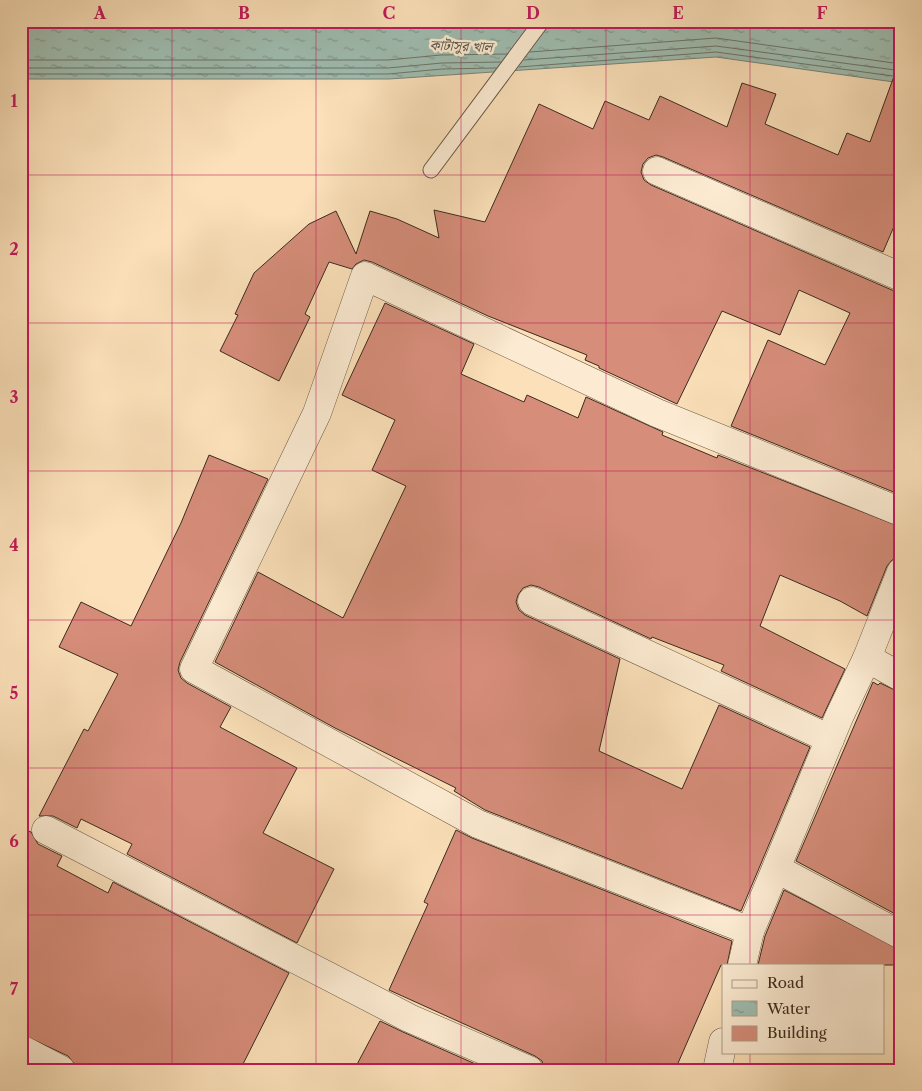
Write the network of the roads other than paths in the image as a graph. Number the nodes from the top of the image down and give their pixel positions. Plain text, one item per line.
1 (542, 21) edge
2 (431, 170) dead end
3 (657, 171) dead end
4 (901, 277) edge
5 (901, 512) edge
6 (901, 572) edge
7 (532, 601) dead end
8 (867, 658) junction
9 (901, 677) edge
10 (830, 739) junction
11 (46, 830) dead end
12 (777, 869) junction
13 (750, 931) junction
14 (901, 935) edge
15 (742, 964) edge
16 (722, 1047) edge
17 (21, 1049) edge
18 (61, 1070) edge
19 (529, 1070) edge
20 (717, 1070) edge

1 - 2 lane
3 - 4 street
5 - 13 street
6 - 8 street
7 - 10 street
8 - 9 street
8 - 10 street
10 - 12 street
11 - 19 street
12 - 13 street
12 - 14 street
13 - 15 street
16 - 20 street
17 - 18 street

